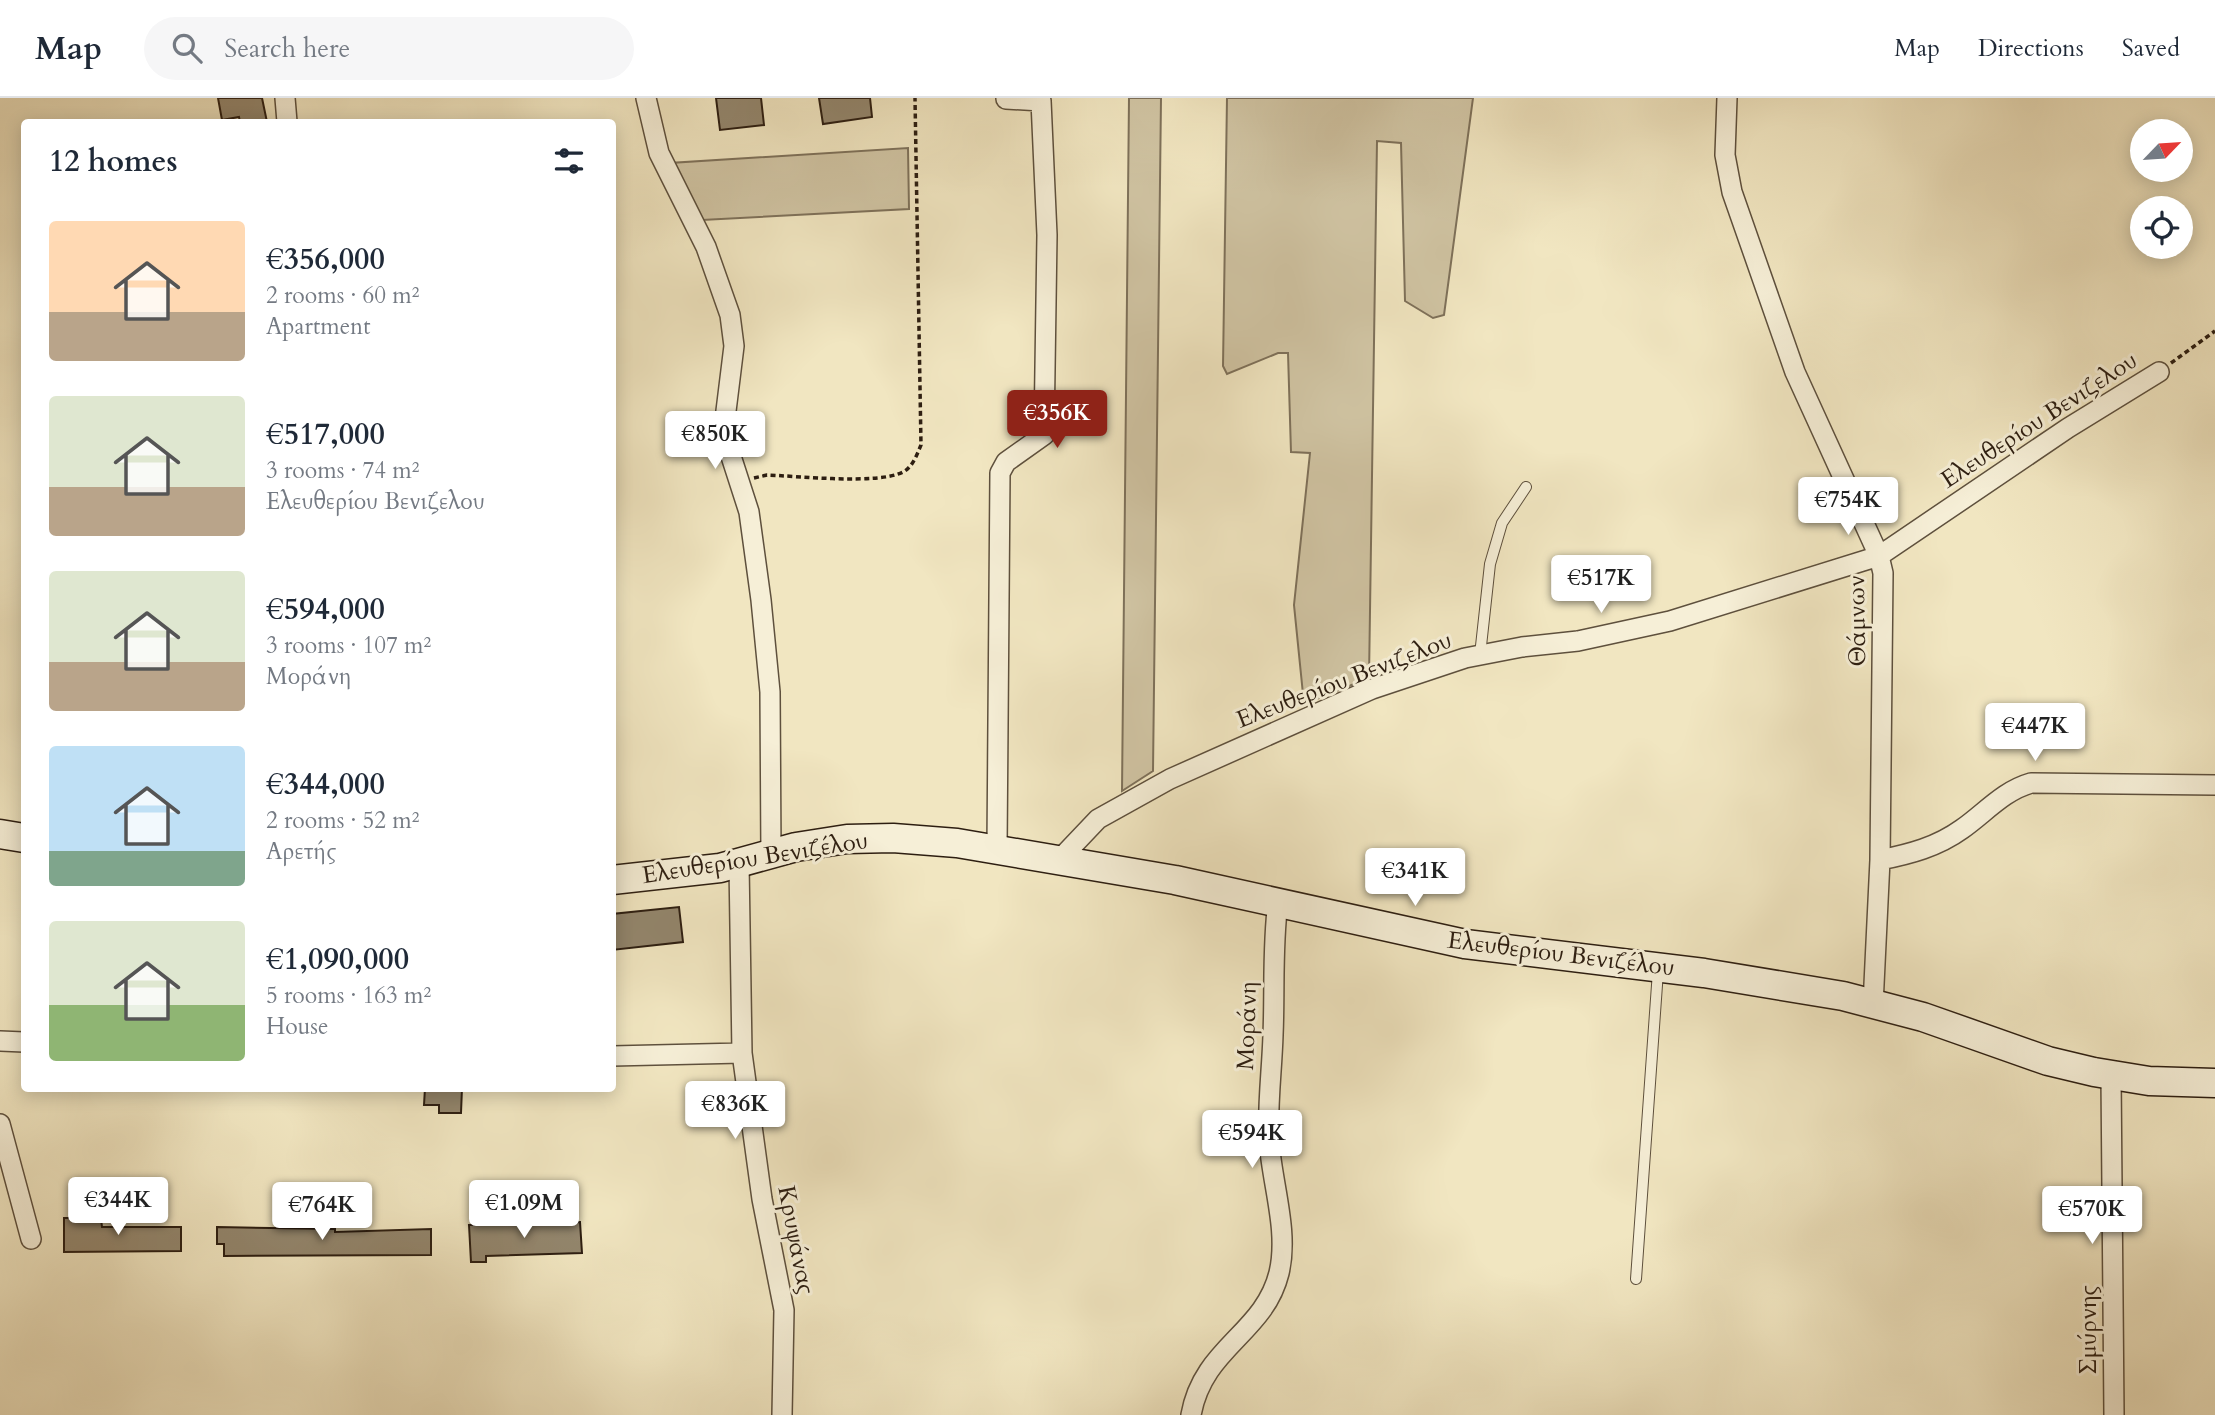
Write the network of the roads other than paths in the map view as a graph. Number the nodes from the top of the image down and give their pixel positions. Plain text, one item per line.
1 (285, 98) edge
2 (646, 98) edge
3 (1727, 98) edge
4 (1006, 99) edge
5 (287, 119) edge
6 (2159, 372) road end
7 (1526, 487) dead end
8 (1879, 556) junction
9 (1480, 654) junction
10 (2215, 785) edge
11 (0, 834) edge
12 (21, 838) edge
13 (997, 848) junction
14 (771, 855) junction
15 (1060, 859) junction
16 (1880, 860) junction
17 (739, 864) junction
18 (616, 880) edge
19 (1278, 902) junction
20 (1658, 967) junction
21 (1873, 1005) junction
22 (0, 1041) edge
23 (21, 1042) edge
24 (741, 1053) junction
25 (616, 1056) edge
26 (2111, 1076) junction
27 (2215, 1083) edge
28 (0, 1124) edge
29 (31, 1238) dead end
30 (1636, 1279) dead end
31 (782, 1415) edge
32 (1191, 1415) edge
33 (2114, 1415) edge

1 - 5 street
2 - 14 street
3 - 8 street, Θάμνων
4 - 13 street
6 - 8 street, Ελευθερίου Βενιζελου
7 - 9 lane
8 - 9 street, Ελευθερίου Βενιζελου
8 - 16 street, Θάμνων
9 - 15 street, Ελευθερίου Βενιζελου
10 - 16 street
11 - 12 main road
13 - 14 main road, Ελευθερίου Βενιζέλου
13 - 15 main road, Ελευθερίου Βενιζέλου
14 - 17 main road, Ελευθερίου Βενιζέλου
15 - 19 main road, Ελευθερίου Βενιζέλου
16 - 21 street, Θάμνων
17 - 18 main road, Ελευθερίου Βενιζέλου
17 - 24 street, Κρυψάνας
19 - 20 main road, Ελευθερίου Βενιζέλου
19 - 32 street, Μοράνη
20 - 21 main road, Ελευθερίου Βενιζέλου
20 - 30 lane
21 - 26 main road, Ελευθερίου Βενιζέλου
22 - 23 street
24 - 25 street
24 - 31 street, Κρυψάνας
26 - 27 main road, Ελευθερίου Βενιζέλου
26 - 33 street, Σμύρνης
28 - 29 street

